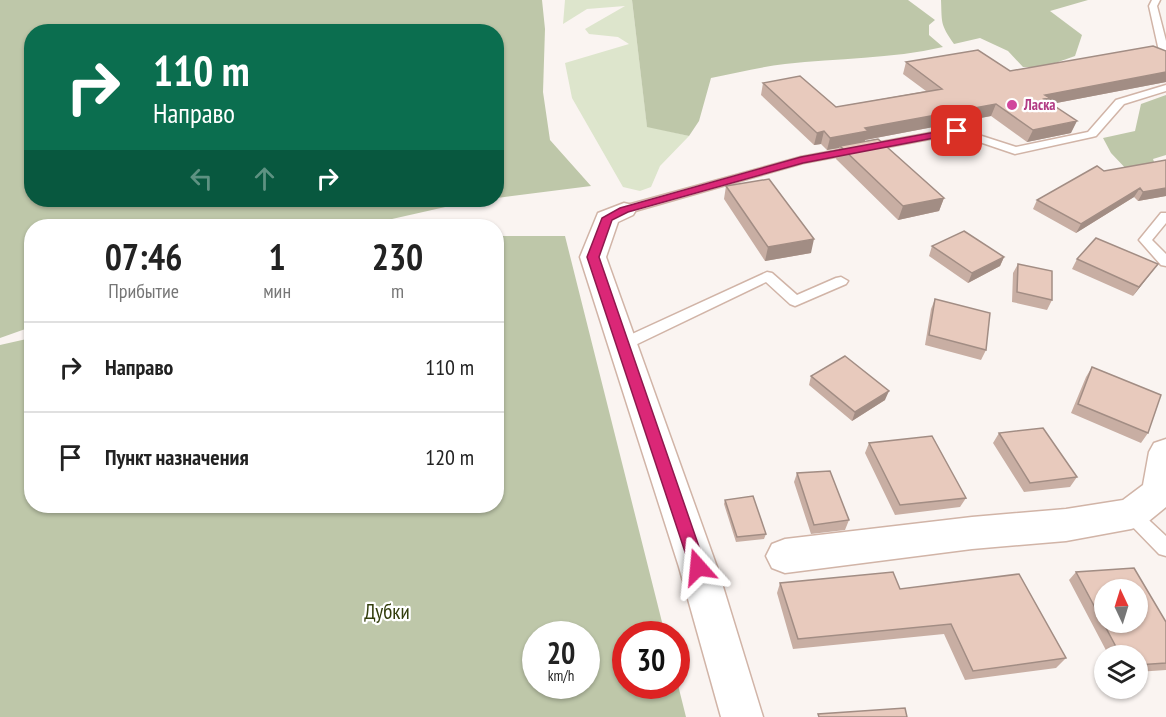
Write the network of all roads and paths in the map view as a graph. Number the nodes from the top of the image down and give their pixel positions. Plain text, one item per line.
1 (1156, 0) edge
2 (1166, 60) edge
3 (1166, 88) edge
4 (624, 210) joint
5 (1165, 216) edge
6 (1166, 262) edge
7 (841, 281) dead end
8 (624, 344) junction
9 (1166, 452) edge
10 (1131, 514) junction
11 (1166, 548) edge
12 (785, 556) dead end
13 (742, 717) edge

1 - 2 lane
3 - 4 lane
4 - 8 street
5 - 6 lane
7 - 8 lane
8 - 13 street
9 - 10 street
10 - 11 lane
10 - 12 street

